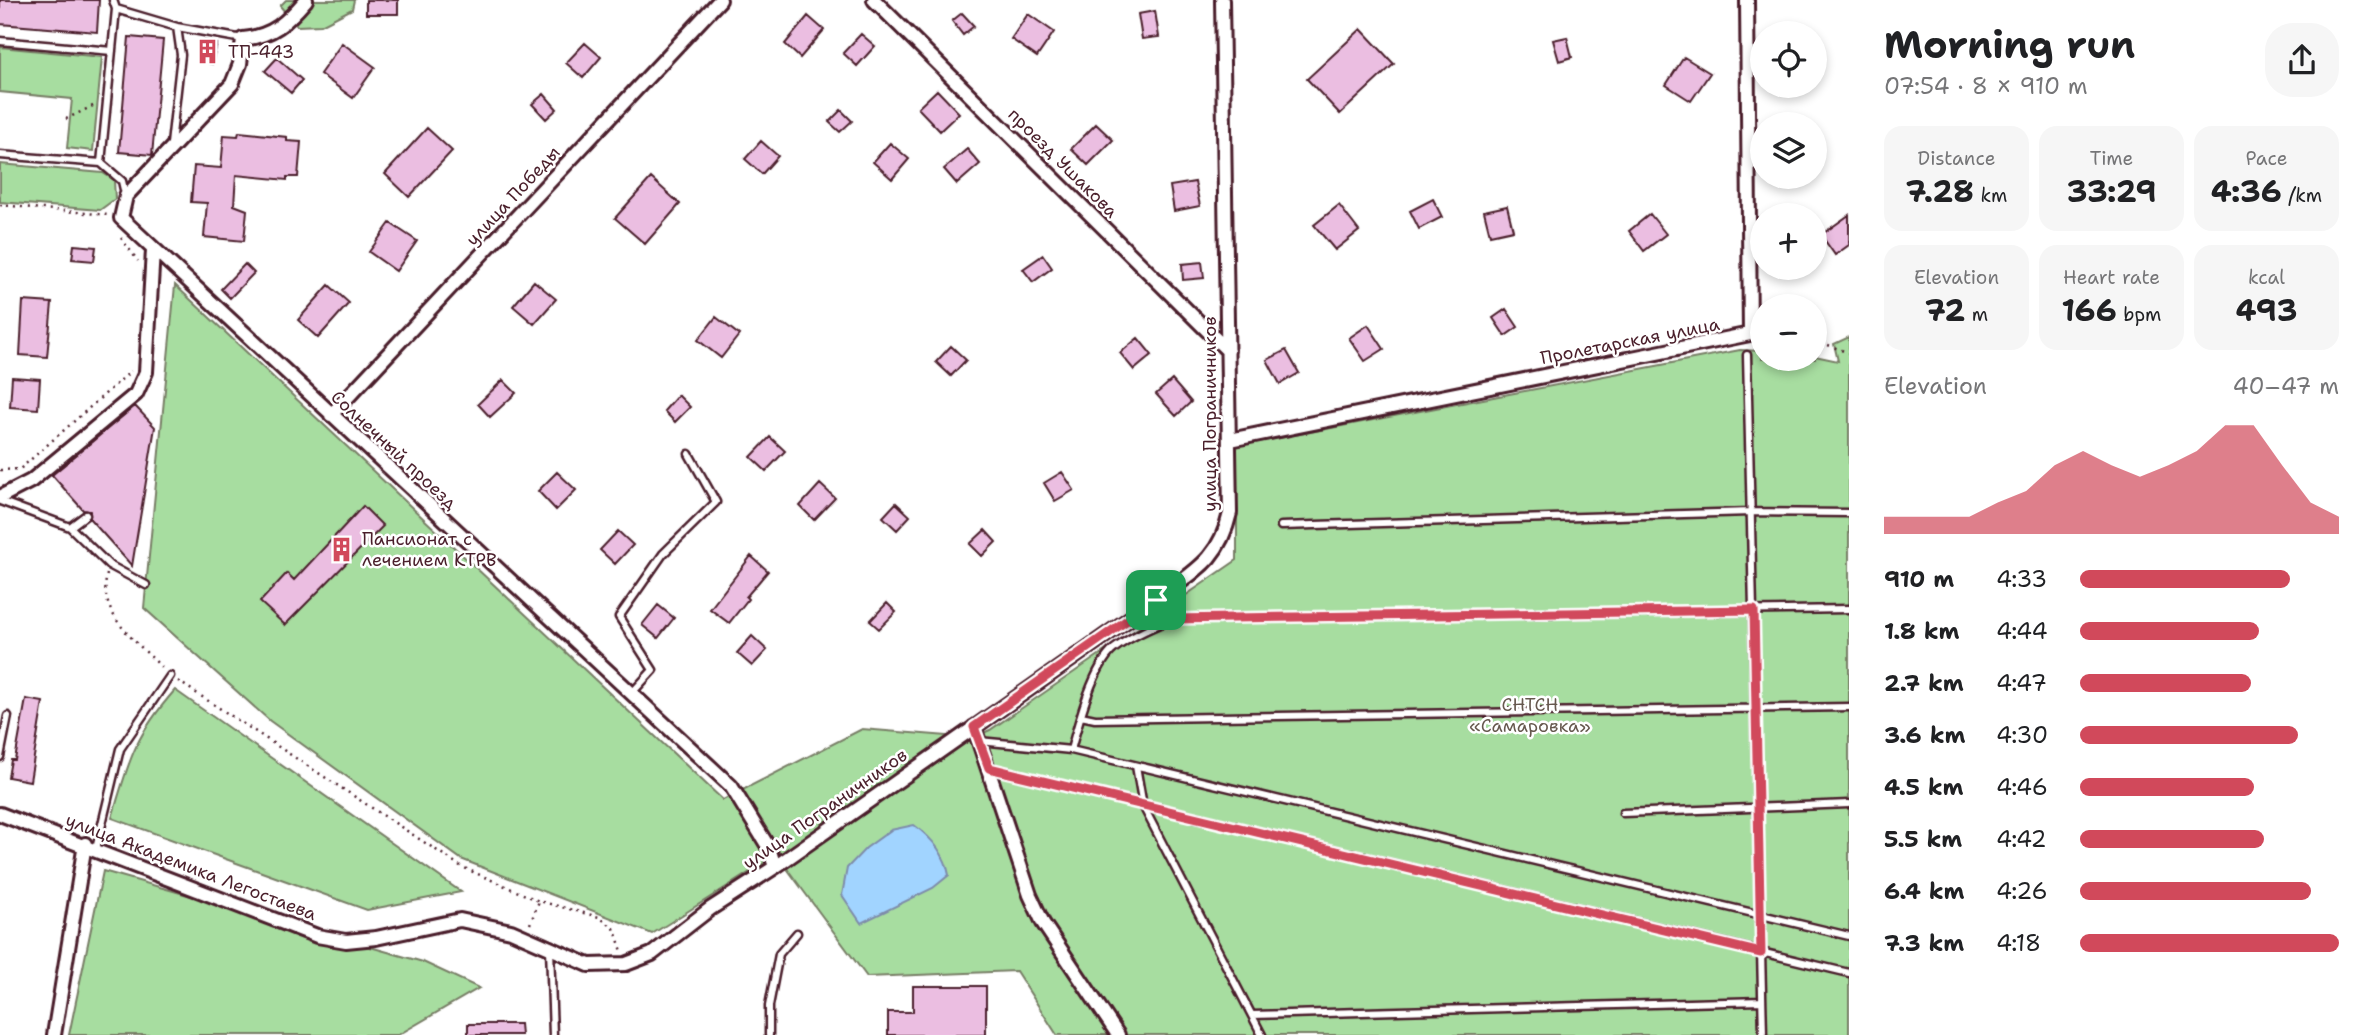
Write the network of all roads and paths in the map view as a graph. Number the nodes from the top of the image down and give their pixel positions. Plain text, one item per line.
1 (113, 0) edge
2 (306, 0) edge
3 (720, 0) edge
4 (874, 0) edge
5 (1222, 0) edge
6 (1747, 0) edge
7 (116, 9) junction
8 (177, 27) junction
9 (243, 39) junction
10 (0, 41) edge
11 (112, 51) junction
12 (107, 103) junction
13 (66, 119) dead end
14 (171, 149) junction
15 (0, 155) edge
16 (101, 163) junction
17 (126, 196) junction
18 (0, 205) edge
19 (102, 213) junction
20 (115, 220) junction
21 (116, 231) dead end
22 (153, 250) junction
23 (144, 270) dead end
24 (1827, 345) edge
25 (1228, 351) junction
26 (1849, 353) edge
27 (1748, 355) dead end
28 (134, 368) dead end
29 (331, 415) junction
30 (1230, 440) junction
31 (689, 454) dead end
32 (0, 470) edge
33 (0, 499) edge
34 (1751, 512) junction
35 (1849, 513) edge
36 (86, 515) dead end
37 (1282, 526) dead end
38 (70, 527) junction
39 (109, 565) junction
40 (146, 585) dead end
41 (1156, 600) junction
42 (1849, 609) edge
43 (1754, 610) junction
44 (1172, 619) junction
45 (170, 676) junction
46 (631, 694) junction
47 (1849, 708) edge
48 (1756, 709) junction
49 (8, 716) dead end
50 (1081, 716) junction
51 (974, 727) junction
52 (979, 741) junction
53 (1070, 750) junction
54 (0, 757) edge
55 (1136, 766) junction
56 (989, 768) junction
57 (1849, 804) edge
58 (1143, 806) junction
59 (1757, 806) junction
60 (1623, 813) dead end
61 (0, 814) edge
62 (90, 846) junction
63 (775, 867) junction
64 (539, 901) junction
65 (1760, 915) junction
66 (797, 933) dead end
67 (1849, 936) edge
68 (525, 937) junction
69 (550, 948) junction
70 (1761, 953) junction
71 (652, 954) joint
72 (626, 964) junction
73 (1849, 973) edge
74 (1762, 1001) junction
75 (1252, 1014) junction
76 (54, 1035) edge
77 (553, 1035) edge
78 (769, 1035) edge
79 (1118, 1035) edge
80 (1262, 1035) edge
81 (1763, 1035) edge

1 - 7 lane
2 - 9 street
3 - 29 street, улица Победы
4 - 25 street, проезд Ушакова
5 - 25 street, улица Пограничников
6 - 30 street, Пролетарская улица
7 - 8 lane
7 - 11 lane
8 - 9 lane
8 - 14 lane
9 - 14 street
10 - 11 lane
11 - 12 lane
12 - 13 path
12 - 16 lane
14 - 17 street
15 - 16 lane
16 - 17 lane
17 - 20 street
18 - 19 path
19 - 20 path
19 - 20 path
20 - 22 street, Солнечный проезд
21 - 23 path
22 - 29 street, Солнечный проезд
22 - 33 street
24 - 26 path
25 - 30 street, улица Пограничников
27 - 34 lane
28 - 32 path
29 - 46 street, Солнечный проезд
30 - 41 street, улица Пограничников
31 - 46 lane
33 - 38 lane
34 - 35 lane
34 - 37 lane
34 - 43 lane
36 - 38 lane
38 - 39 lane
39 - 40 lane
39 - 45 path
41 - 44 lane
41 - 51 street, улица Пограничников
42 - 43 lane
43 - 44 lane
43 - 48 lane
44 - 50 lane
45 - 62 lane
45 - 64 path
46 - 63 street, Солнечный проезд
47 - 48 lane
48 - 50 lane
48 - 59 lane
49 - 54 lane
50 - 53 lane
51 - 52 street
51 - 63 street, улица Пограничников
52 - 53 lane
52 - 56 street
53 - 55 lane
55 - 58 lane
55 - 65 lane
56 - 58 lane
56 - 79 street
57 - 59 lane
58 - 70 lane
58 - 75 lane
59 - 60 lane
59 - 65 lane
61 - 62 street, улица Академика Легостаева
62 - 68 street, улица Академика Легостаева
62 - 76 street
63 - 71 street, улица Пограничников
64 - 68 path
64 - 72 path
65 - 67 lane
65 - 70 lane
66 - 78 lane
68 - 69 street, улица Академика Легостаева
69 - 72 street, улица Академика Легостаева
69 - 77 lane
70 - 73 lane
70 - 74 lane
71 - 72 street, улица Академика Легостаева
74 - 75 lane
74 - 81 lane
75 - 80 lane

